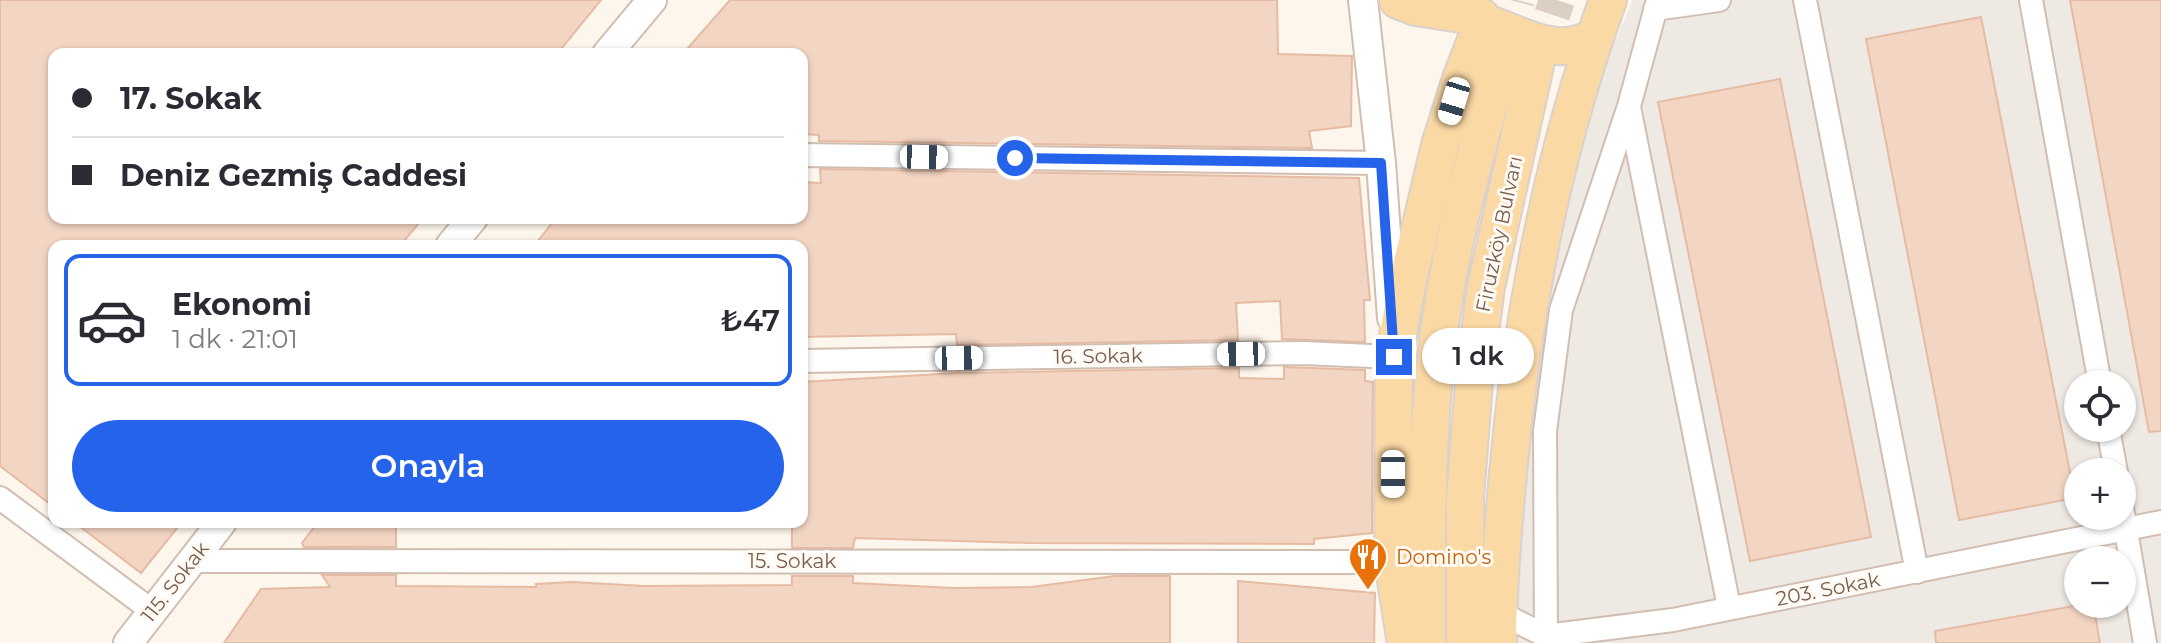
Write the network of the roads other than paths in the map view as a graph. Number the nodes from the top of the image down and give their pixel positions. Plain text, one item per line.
1 (652, 0) edge
2 (1363, 0) edge
3 (1398, 0) edge
4 (1608, 0) edge
5 (1719, 0) edge
6 (1805, 0) edge
7 (2031, 0) edge
8 (1656, 5) edge
9 (1482, 13) edge
10 (1595, 37) junction
11 (612, 48) edge
12 (1629, 106) junction
13 (808, 155) edge
14 (1381, 163) junction
15 (468, 224) edge
16 (455, 240) edge
17 (1394, 357) junction
18 (808, 361) edge
19 (2097, 370) edge
20 (0, 498) edge
21 (2136, 519) edge
22 (2161, 522) edge
23 (217, 528) edge
24 (2078, 530) edge
25 (2126, 530) edge
26 (190, 561) junction
27 (1393, 562) junction
28 (1917, 572) junction
29 (1729, 607) junction
30 (151, 610) junction
31 (1498, 627) edge
32 (1543, 641) edge
33 (128, 643) edge
34 (1406, 643) edge
35 (1427, 643) edge
36 (1465, 643) edge
37 (2145, 643) edge

1 - 11 street
2 - 14 street
3 - 9 main road
4 - 10 main road
5 - 8 street
6 - 28 street
7 - 19 street
8 - 12 street
9 - 10 main road
9 - 17 main road
10 - 31 main road
12 - 29 street
12 - 32 street
13 - 14 street
14 - 17 street
15 - 16 street
17 - 18 street, 16. Sokak
17 - 27 main road
20 - 30 street
21 - 22 street, 203. Sokak
23 - 26 street, 115. Sokak
24 - 28 street, 203. Sokak
25 - 37 street
26 - 27 street, 15. Sokak
26 - 30 street, 115. Sokak
27 - 34 main road
28 - 29 street, 203. Sokak
29 - 32 street, 203. Sokak
30 - 33 street, 115. Sokak
31 - 32 street
35 - 36 main road, Firuzköy Bulvarı

